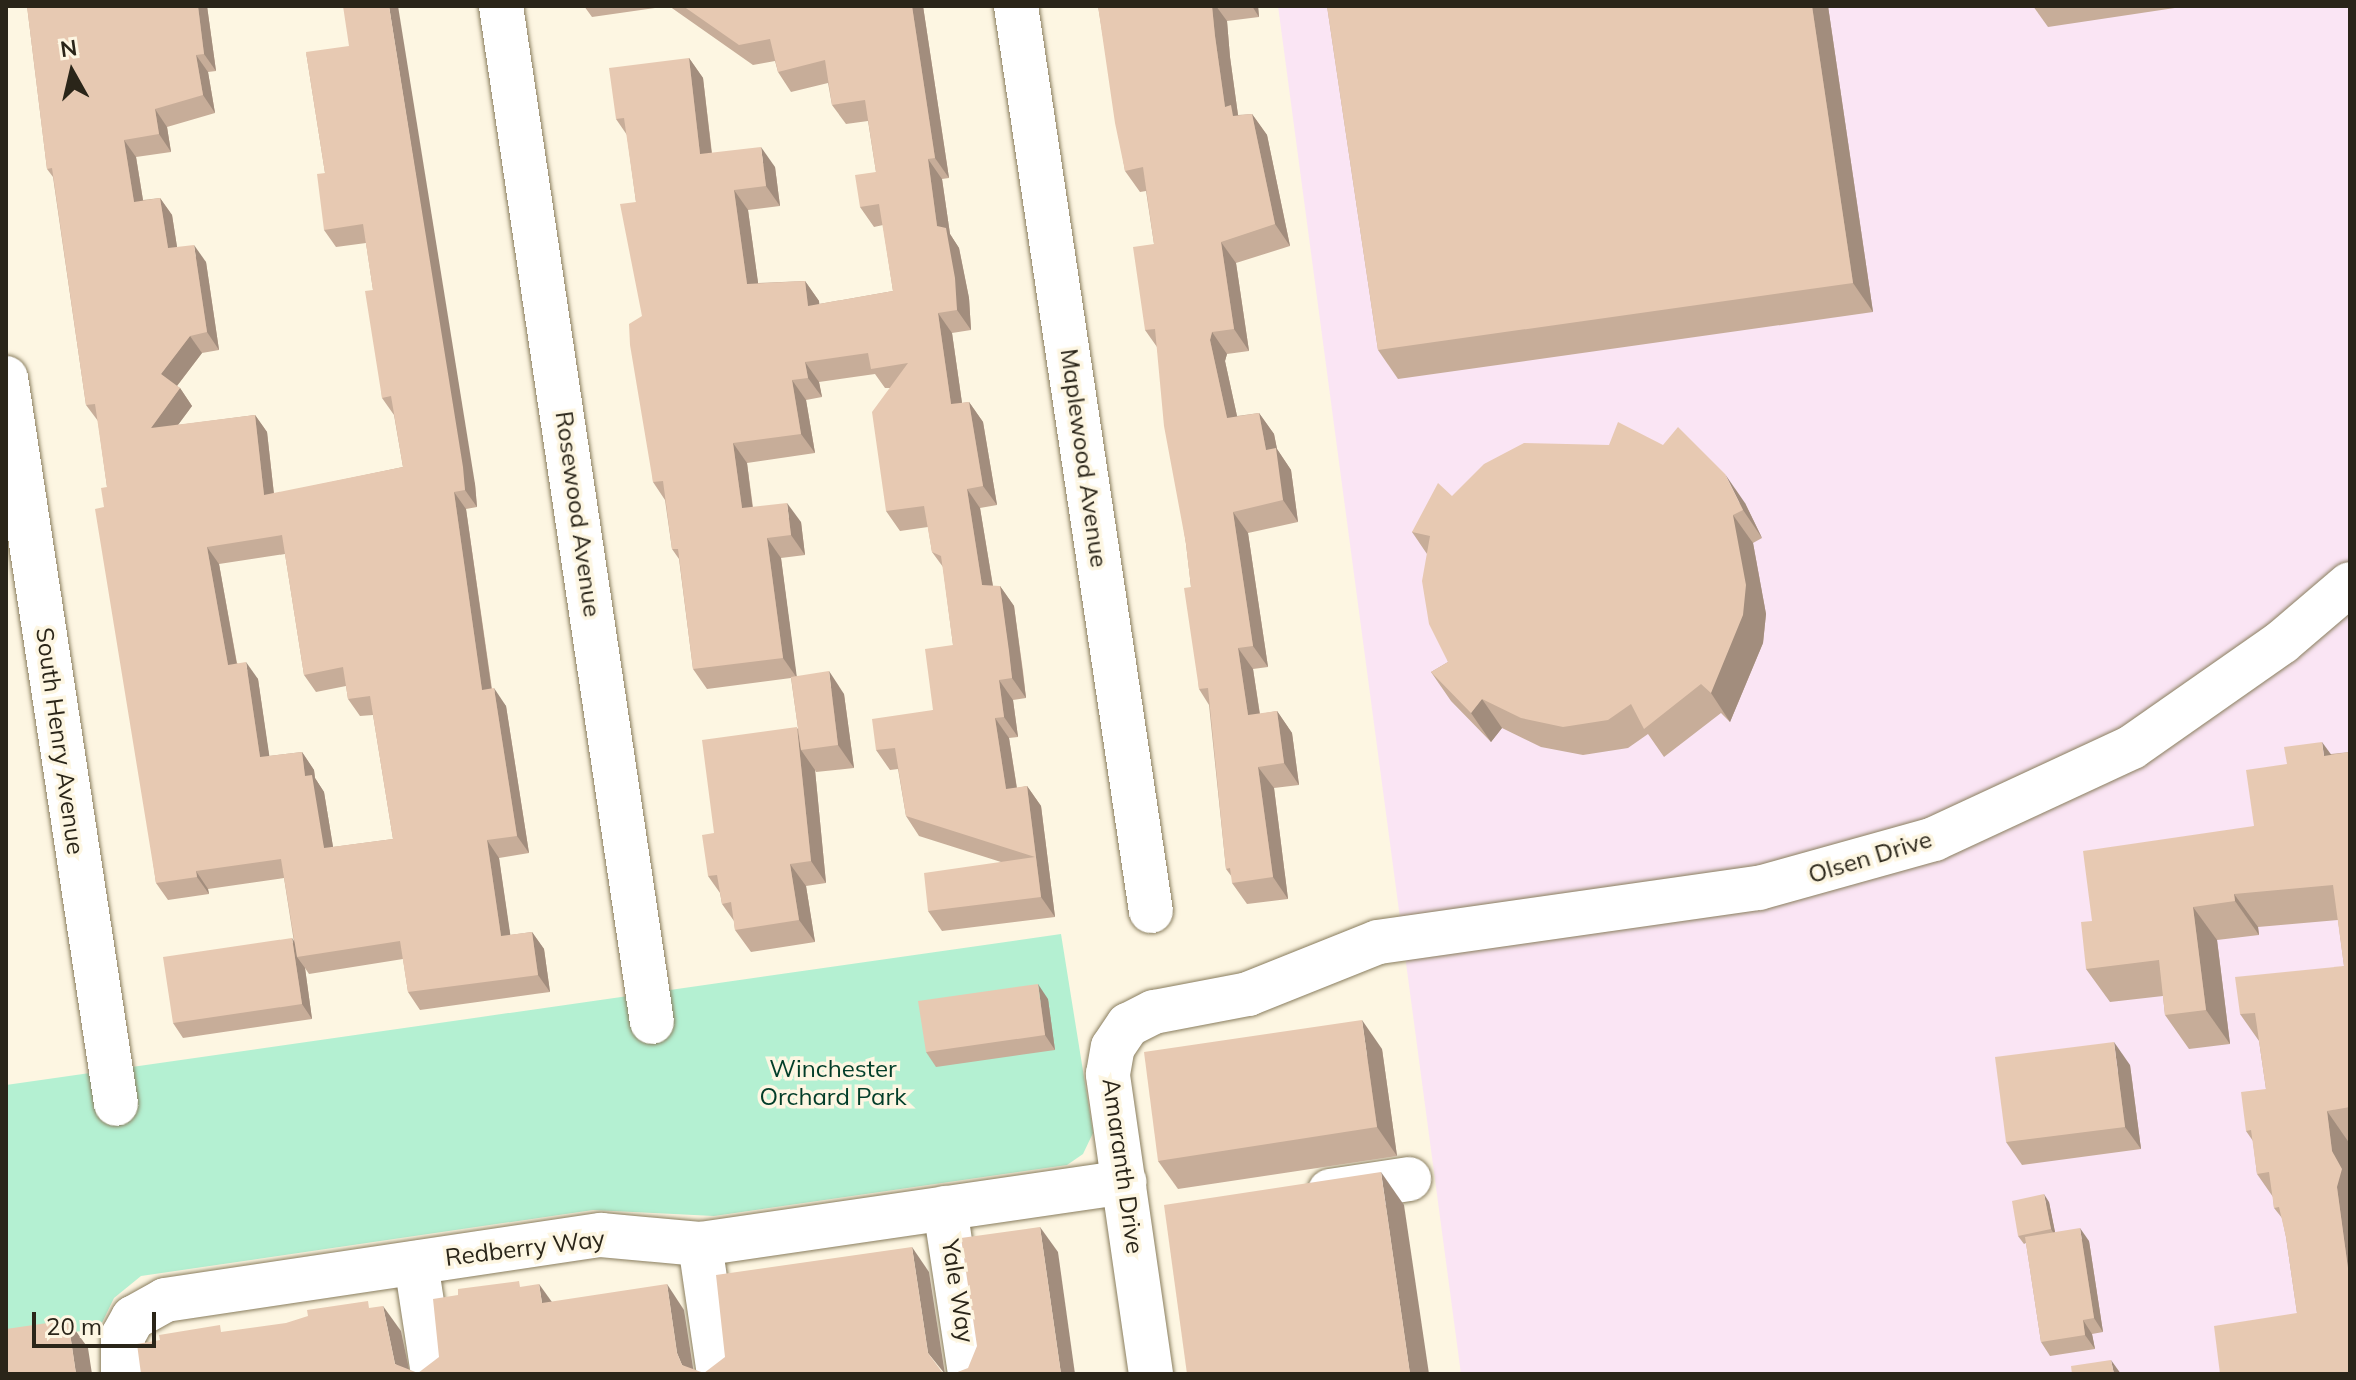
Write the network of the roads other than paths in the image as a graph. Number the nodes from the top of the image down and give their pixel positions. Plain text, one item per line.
1 (501, 6) edge
2 (1016, 6) edge
3 (6, 378) edge
4 (2350, 584) edge
5 (1151, 911) dead end
6 (1325, 965) joint
7 (652, 1022) dead end
8 (116, 1104) dead end
9 (1409, 1179) dead end
10 (1289, 1197) edge
11 (1141, 1206) junction
12 (945, 1208) junction
13 (700, 1244) junction
14 (416, 1263) junction
15 (123, 1374) edge
16 (433, 1374) edge
17 (719, 1374) edge
18 (970, 1374) edge
19 (1151, 1374) edge

1 - 7 street, Rosewood Avenue
2 - 5 street, Maplewood Avenue
3 - 8 street, South Henry Avenue
4 - 6 street, Olsen Drive
6 - 11 street, Amaranth Drive
9 - 10 street
11 - 12 street, Redberry Way
11 - 19 street, Amaranth Drive
12 - 13 street, Redberry Way
12 - 18 street, Yale Way
13 - 14 street, Redberry Way
13 - 17 street
14 - 15 street, Redberry Way
14 - 16 street

